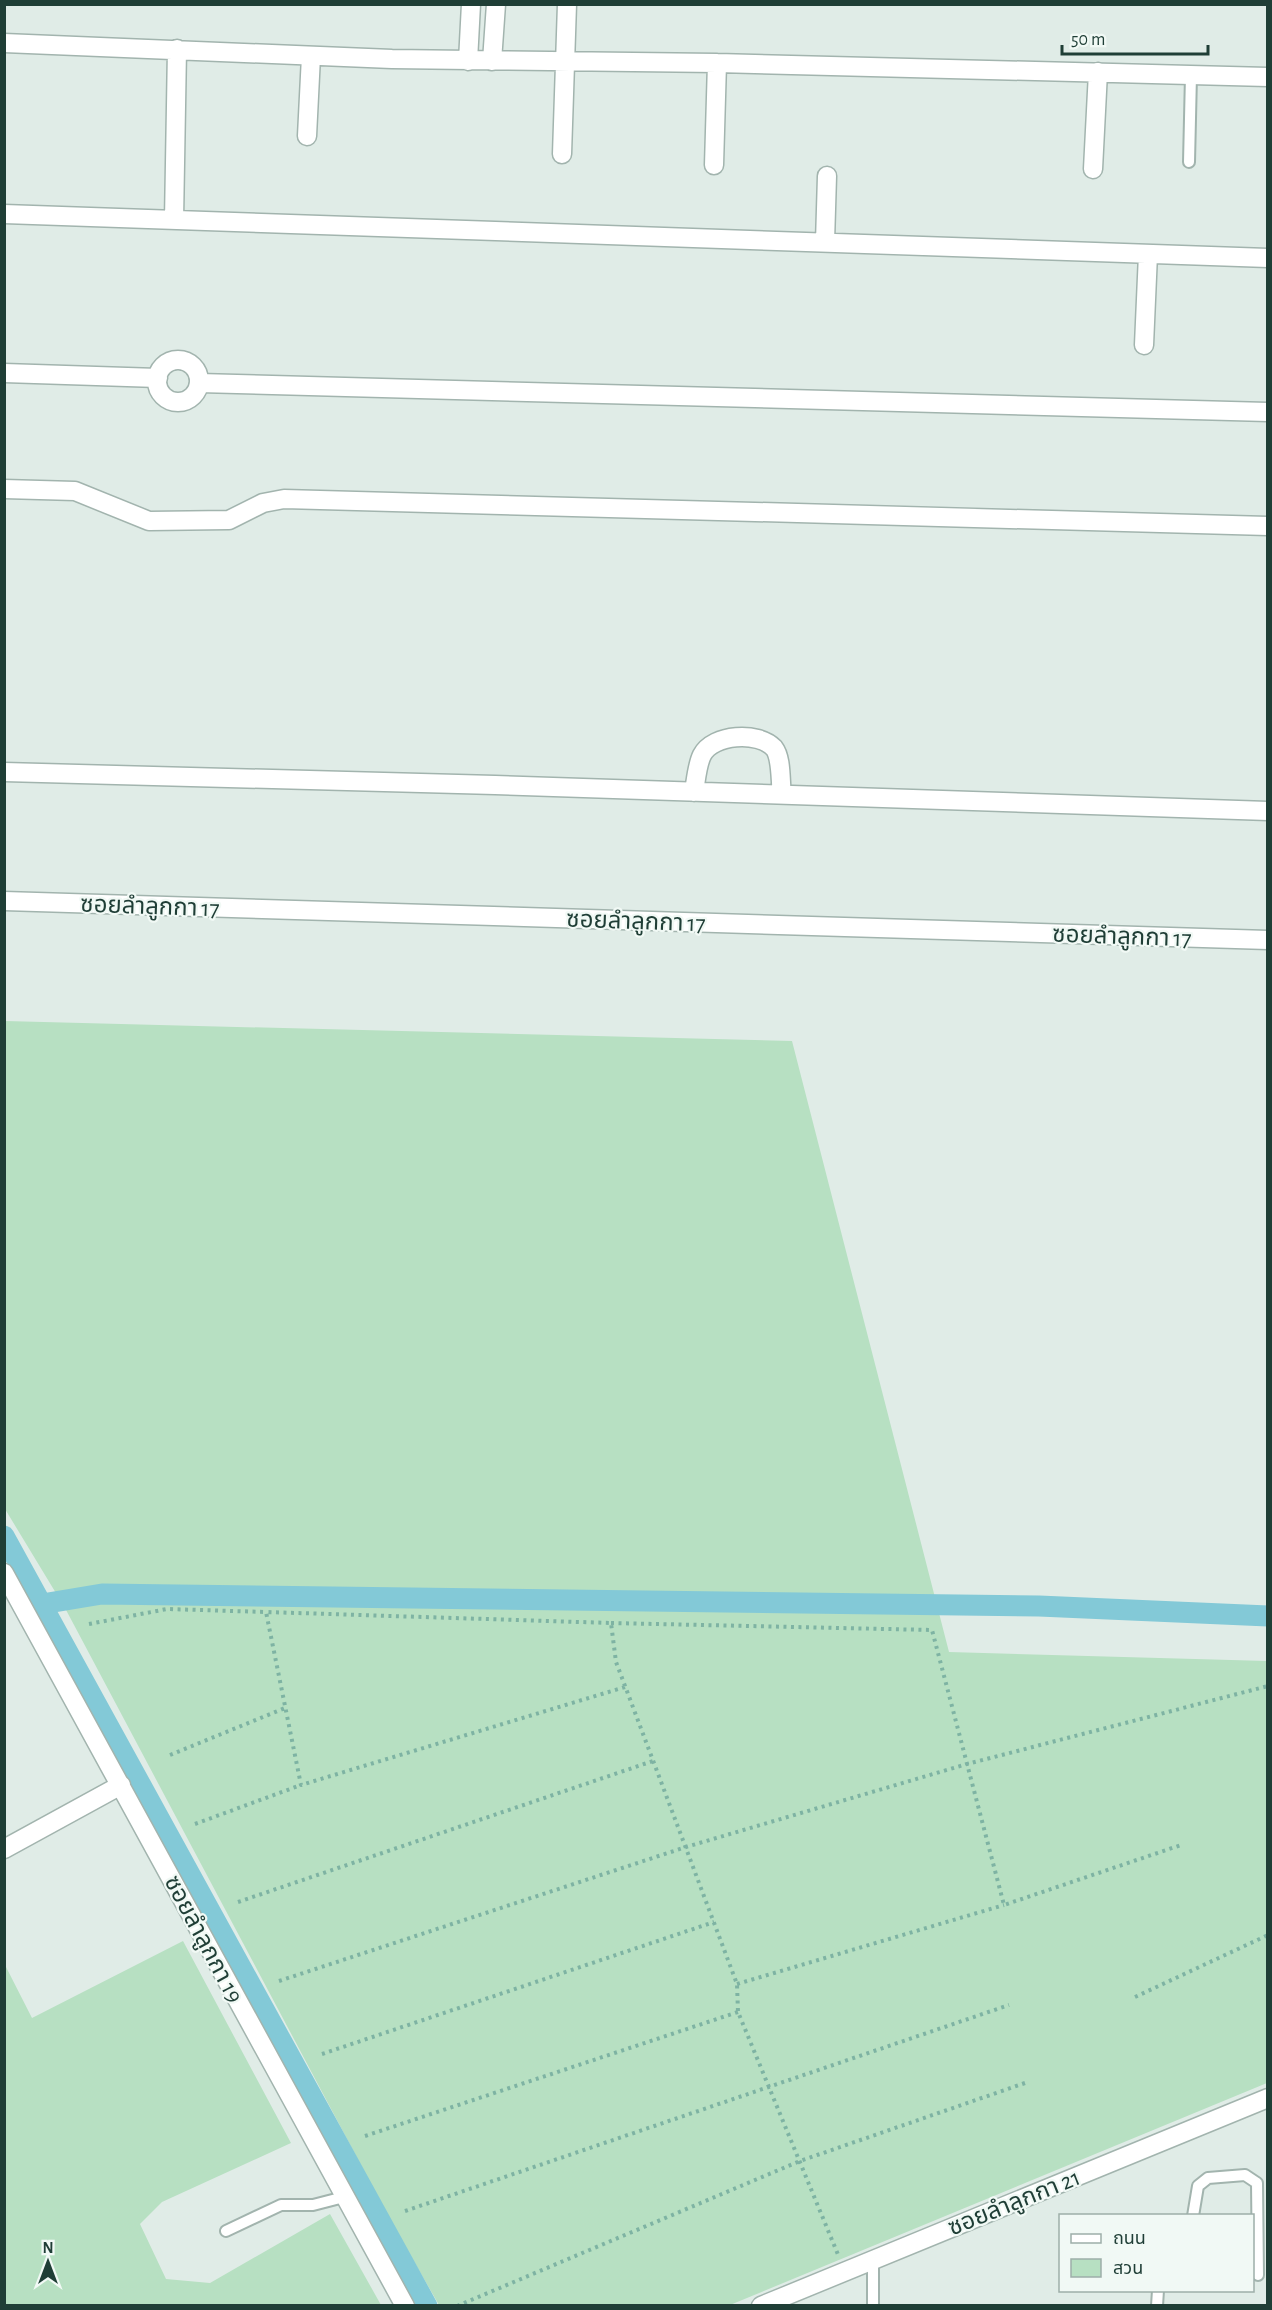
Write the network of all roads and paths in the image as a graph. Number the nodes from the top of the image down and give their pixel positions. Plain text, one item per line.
1 (471, 4) edge
2 (496, 4) edge
3 (567, 4) edge
4 (4, 43) edge
5 (177, 50) junction
6 (311, 56) junction
7 (468, 61) junction
8 (492, 61) junction
9 (565, 61) junction
10 (717, 63) junction
11 (1098, 72) junction
12 (1191, 75) junction
13 (1268, 77) edge
14 (307, 136) dead end
15 (562, 154) dead end
16 (1189, 162) dead end
17 (714, 165) dead end
18 (1093, 170) dead end
19 (827, 176) dead end
20 (4, 214) edge
21 (174, 220) junction
22 (825, 242) junction
23 (1148, 254) junction
24 (1268, 258) edge
25 (1144, 345) dead end
26 (4, 373) edge
27 (158, 378) junction
28 (199, 383) junction
29 (1268, 412) edge
30 (4, 489) edge
31 (1268, 526) edge
32 (4, 772) edge
33 (694, 792) junction
34 (782, 794) junction
35 (1268, 811) edge
36 (4, 901) edge
37 (1268, 940) edge
38 (4, 1573) edge
39 (266, 1612) junction
40 (611, 1623) junction
41 (89, 1624) dead end
42 (1268, 1686) edge
43 (625, 1687) junction
44 (285, 1708) junction
45 (170, 1755) dead end
46 (653, 1761) junction
47 (967, 1764) junction
48 (121, 1785) junction
49 (301, 1785) junction
50 (195, 1824) dead end
51 (1181, 1845) dead end
52 (686, 1847) junction
53 (4, 1849) edge
54 (238, 1902) dead end
55 (1004, 1905) junction
56 (714, 1922) junction
57 (1268, 1935) edge
58 (279, 1981) dead end
59 (737, 1984) junction
60 (1135, 1997) dead end
61 (1009, 2005) dead end
62 (738, 2012) junction
63 (322, 2054) dead end
64 (1025, 2084) dead end
65 (769, 2086) junction
66 (1268, 2098) edge
67 (364, 2136) dead end
68 (800, 2161) junction
69 (344, 2197) junction
70 (405, 2211) dead end
71 (1193, 2214) edge
72 (226, 2231) dead end
73 (873, 2260) junction
74 (845, 2271) junction
75 (1259, 2275) edge
76 (405, 2306) edge
77 (457, 2306) edge
78 (761, 2306) edge
79 (873, 2306) edge

1 - 7 street
2 - 8 street
3 - 9 street
4 - 5 street
5 - 6 street
5 - 21 street
6 - 7 street
6 - 14 street
7 - 8 street
8 - 9 street
9 - 10 street
9 - 15 street
10 - 11 street
10 - 17 street
11 - 12 street
11 - 18 street
12 - 13 street
12 - 16 lane
19 - 22 street
20 - 21 street
21 - 22 street
22 - 23 street
23 - 24 street
23 - 25 street
26 - 27 street
27 - 28 street
27 - 28 street
28 - 29 street
30 - 31 street
32 - 33 street
33 - 34 street
33 - 34 street
34 - 35 street
36 - 37 street, ซอยลำลูกกา 17
38 - 48 street, ซอยลำลูกกา 19
39 - 40 path
39 - 41 path
39 - 44 path
40 - 43 path
40 - 47 path
42 - 47 path
43 - 46 path
43 - 49 path
44 - 45 path
44 - 49 path
46 - 52 path
46 - 54 path
47 - 52 path
47 - 55 path
48 - 53 street
48 - 69 street, ซอยลำลูกกา 19
49 - 50 path
51 - 55 path
52 - 56 path
52 - 58 path
55 - 59 path
56 - 59 path
56 - 63 path
57 - 60 path
59 - 62 path
61 - 65 path
62 - 65 path
62 - 67 path
64 - 68 path
65 - 68 path
65 - 70 path
66 - 73 street, ซอยลำลูกกา 21
68 - 74 path
68 - 77 path
69 - 72 lane
69 - 76 street, ซอยลำลูกกา 19
71 - 75 lane
73 - 74 street, ซอยลำลูกกา 21
73 - 79 lane
74 - 78 street, ซอยลำลูกกา 21

